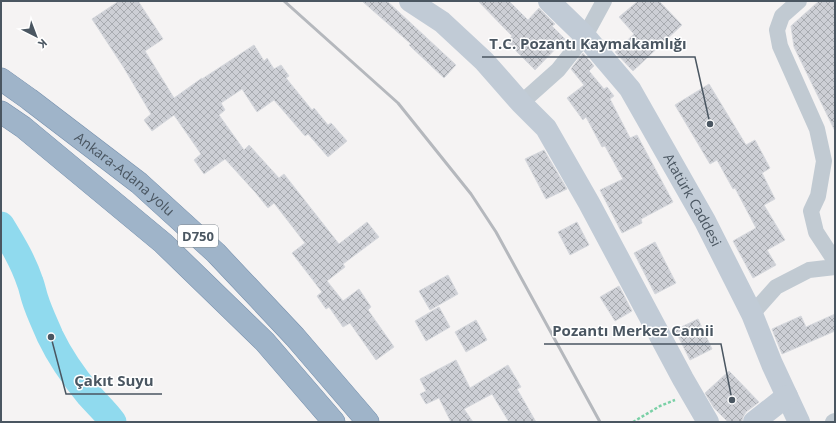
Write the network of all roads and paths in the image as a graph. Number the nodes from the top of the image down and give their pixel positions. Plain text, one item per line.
1 (410, 1) edge
2 (548, 1) edge
3 (604, 1) edge
4 (799, 1) edge
5 (584, 36) junction
6 (1, 79) edge
7 (521, 103) junction
8 (1, 112) edge
9 (835, 261) edge
10 (835, 267) edge
11 (752, 314) junction
12 (787, 396) junction
13 (660, 406) dead end
14 (334, 422) edge
15 (368, 422) edge
16 (632, 422) edge
17 (708, 422) edge
18 (754, 422) edge
19 (800, 422) edge

1 - 7 main road
2 - 5 main road, Atatürk Caddesi
3 - 5 street
4 - 9 street
5 - 7 street
5 - 11 main road, Atatürk Caddesi
6 - 15 highway, Ankara-Adana yolu / D750
7 - 17 main road
8 - 14 highway, Ankara-Adana yolu / D750
10 - 11 street
11 - 12 main road, Atatürk Caddesi
12 - 18 main road
12 - 19 main road, Atatürk Caddesi
13 - 16 path

